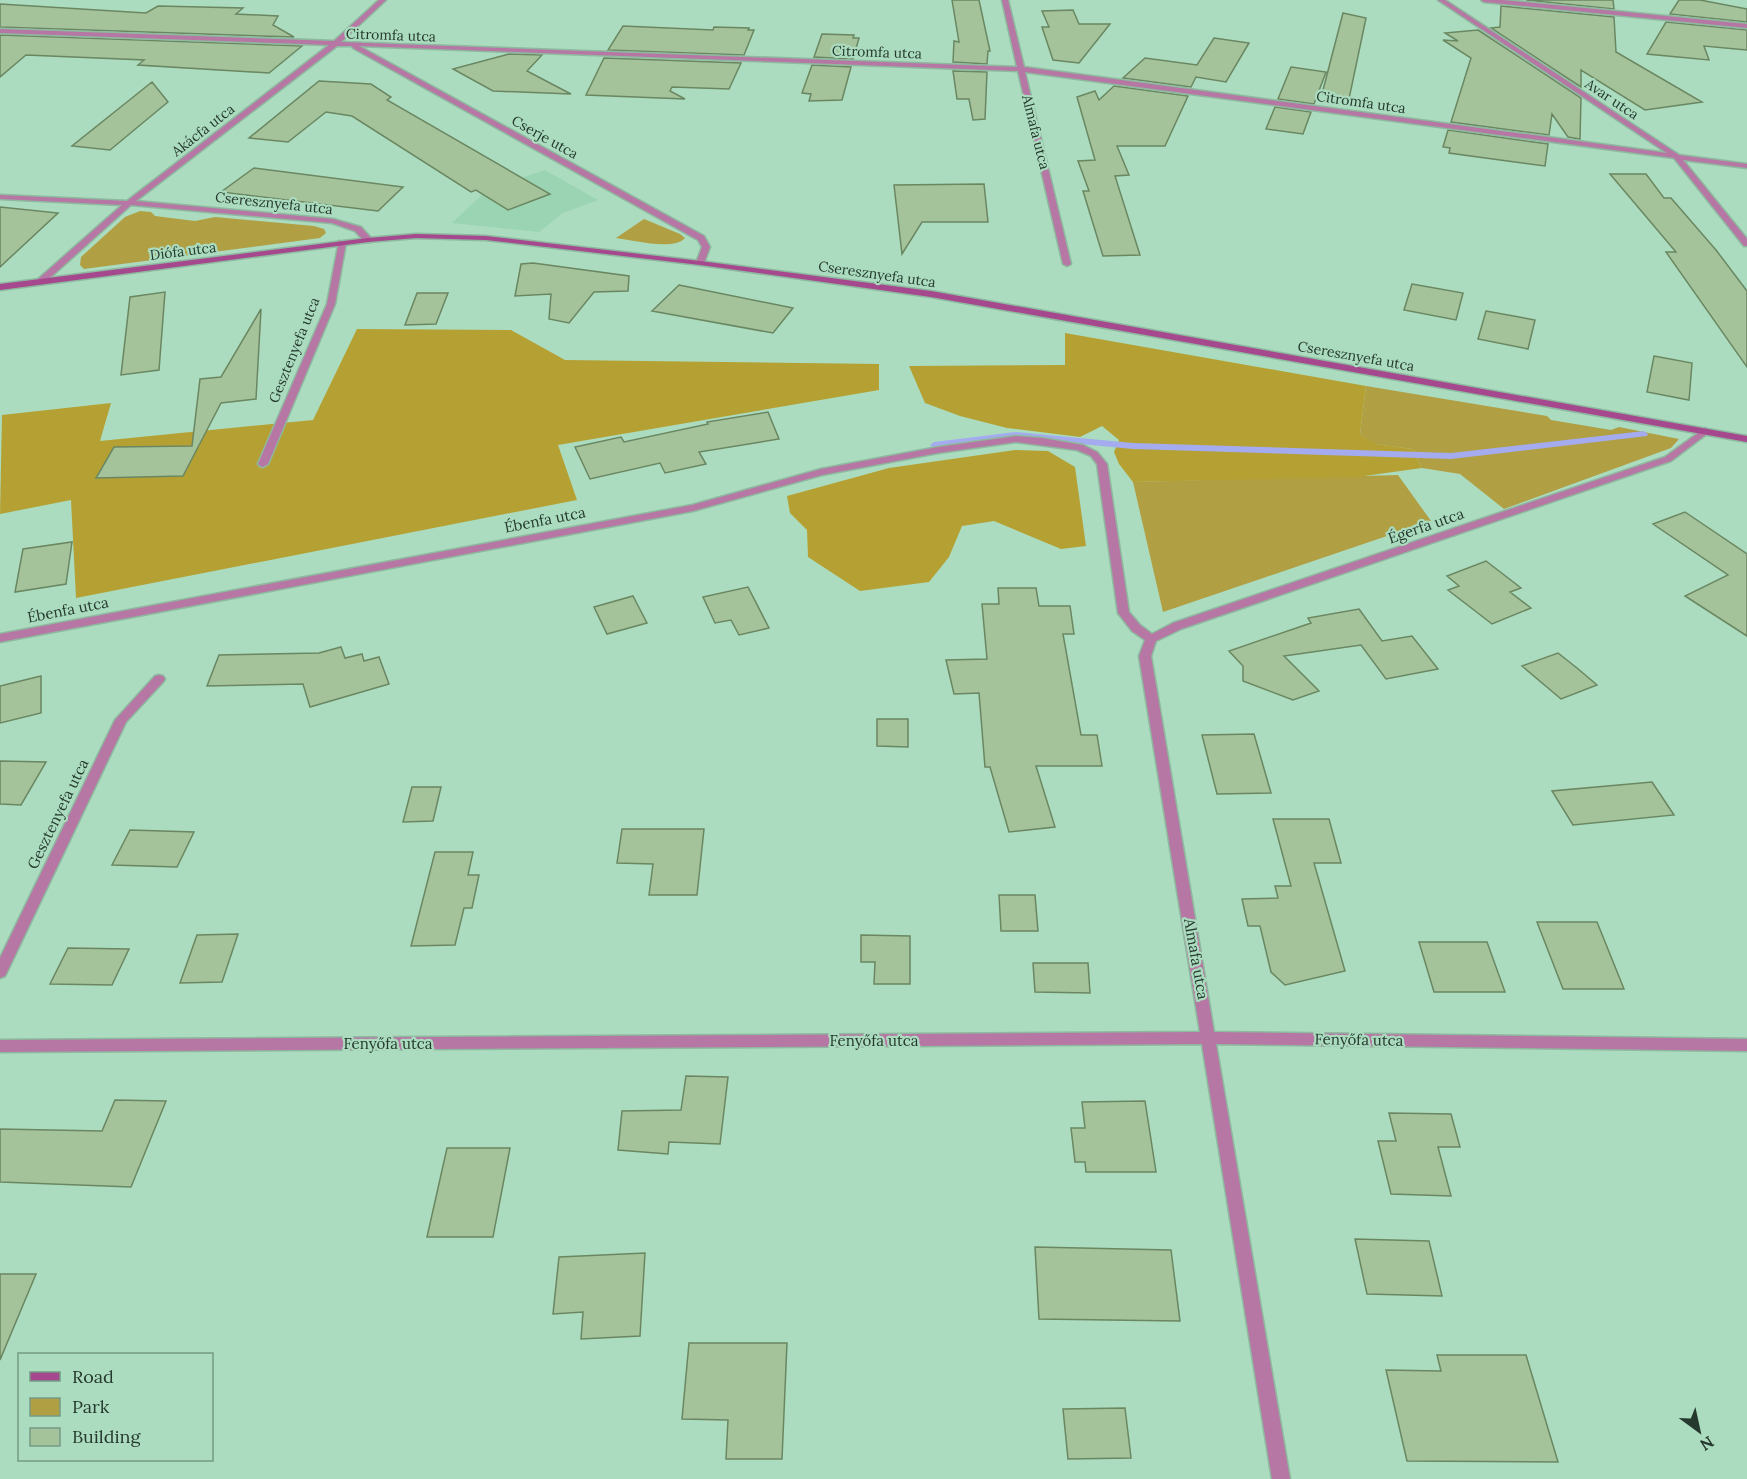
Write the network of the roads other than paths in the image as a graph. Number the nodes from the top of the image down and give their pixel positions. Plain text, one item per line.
1 (383, 0) edge
2 (1005, 0) edge
3 (1441, 0) edge
4 (1484, 0) edge
5 (1747, 26) edge
6 (0, 31) edge
7 (335, 44) junction
8 (353, 46) junction
9 (1021, 69) junction
10 (1676, 156) junction
11 (1747, 166) edge
12 (0, 197) edge
13 (129, 203) junction
14 (369, 240) junction
15 (342, 243) junction
16 (1747, 243) edge
17 (700, 263) junction
18 (1067, 264) dead end
19 (40, 282) junction
20 (0, 287) edge
21 (1705, 431) junction
22 (1747, 439) edge
23 (263, 464) dead end
24 (0, 638) edge
25 (1151, 639) junction
26 (159, 679) dead end
27 (0, 972) edge
28 (1209, 1038) junction
29 (1747, 1045) edge
30 (0, 1046) edge
31 (1281, 1479) edge

1 - 7 street, Akácfa utca
2 - 9 street, Almafa utca
3 - 10 street, Avar utca
4 - 5 street
6 - 7 street, Citromfa utca
7 - 8 street, Citromfa utca
7 - 13 street, Akácfa utca
8 - 9 street, Citromfa utca
8 - 17 street, Cserje utca
9 - 10 street, Citromfa utca
9 - 18 street, Almafa utca
10 - 11 street, Citromfa utca
10 - 16 street, Avar utca
12 - 13 street, Cseresznyefa utca
13 - 14 street, Cseresznyefa utca
13 - 19 street, Akácfa utca
14 - 15 street, Diófa utca
14 - 17 street, Cseresznyefa utca
15 - 19 street, Diófa utca
15 - 23 street, Gesztenyefa utca
17 - 21 street, Cseresznyefa utca
19 - 20 street, Diófa utca
21 - 22 street, Cseresznyefa utca
21 - 25 street, Égerfa utca
24 - 25 street, Ébenfa utca
25 - 28 street, Almafa utca
26 - 27 street, Gesztenyefa utca
28 - 29 street, Fenyőfa utca
28 - 30 street, Fenyőfa utca
28 - 31 street, Almafa utca

